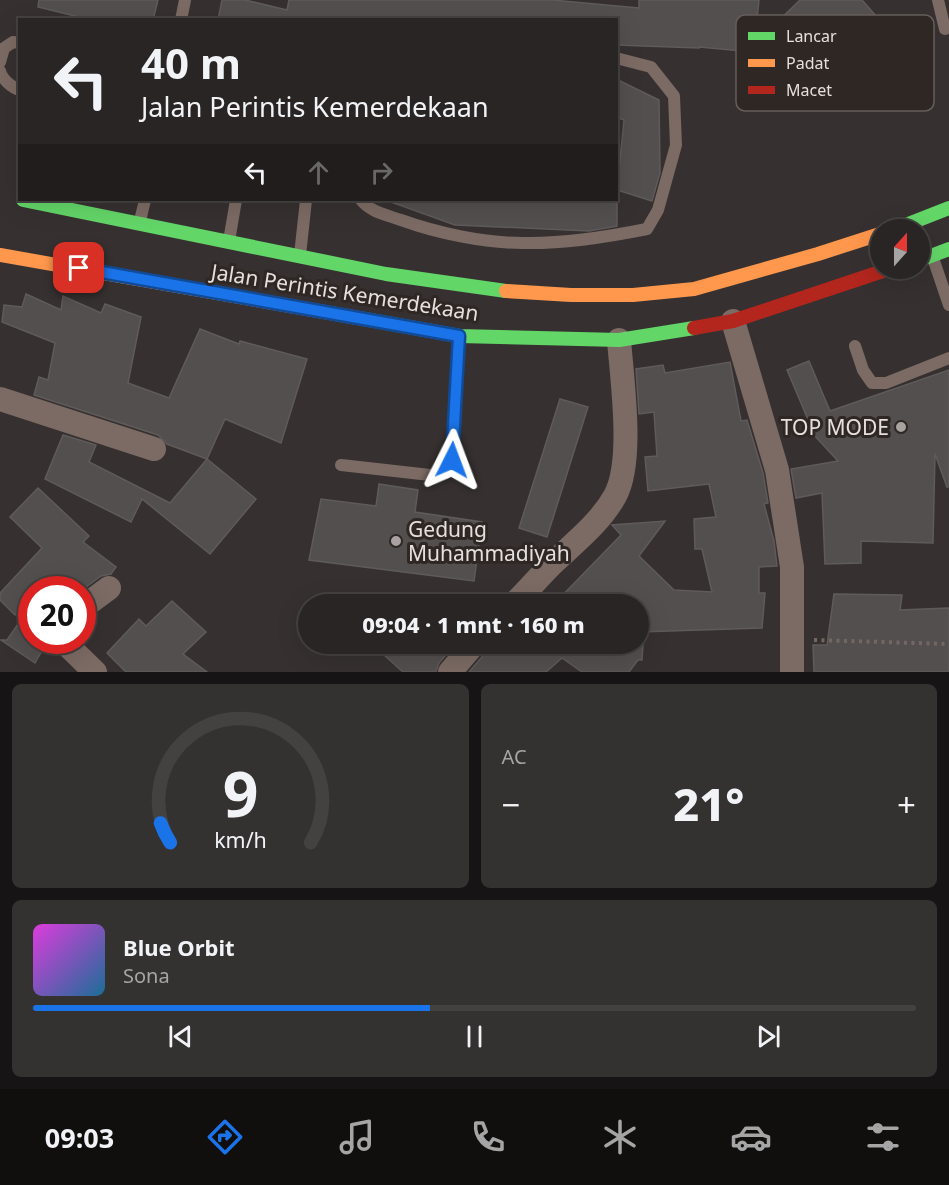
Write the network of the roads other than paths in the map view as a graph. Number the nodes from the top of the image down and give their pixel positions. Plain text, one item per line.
1 (185, 0) edge
2 (938, 0) edge
3 (182, 18) edge
4 (949, 26) edge
5 (18, 43) edge
6 (618, 59) edge
7 (0, 62) edge
8 (0, 71) edge
9 (18, 90) edge
10 (32, 201) edge
11 (145, 201) edge
12 (236, 201) edge
13 (306, 201) edge
14 (362, 201) edge
15 (949, 208) edge
16 (921, 219) edge
17 (140, 222) junction
18 (870, 238) edge
19 (228, 242) junction
20 (949, 249) edge
21 (0, 255) edge
22 (930, 256) edge
23 (299, 258) junction
24 (930, 266) edge
25 (870, 275) edge
26 (949, 305) edge
27 (733, 321) junction
28 (459, 336) junction
29 (619, 340) junction
30 (855, 346) dead end
31 (949, 358) edge
32 (0, 399) edge
33 (154, 449) dead end
34 (341, 465) dead end
35 (109, 588) dead end
36 (524, 594) edge
37 (96, 598) edge
38 (76, 654) edge
39 (465, 654) edge
40 (95, 672) edge
41 (450, 672) edge
42 (792, 672) edge

1 - 3 lane
2 - 4 lane
5 - 7 lane
6 - 14 lane
8 - 9 lane
10 - 17 highway, Jalan Perintis Kemerdekaan
11 - 17 lane
12 - 19 lane
13 - 23 lane
15 - 16 highway
17 - 19 highway, Jalan Perintis Kemerdekaan
18 - 23 highway, Jalan Perintis Kemerdekaan
19 - 23 highway, Jalan Perintis Kemerdekaan
20 - 22 highway
21 - 28 highway, Jalan Perintis Kemerdekaan
24 - 26 lane
25 - 27 highway, Jalan Perintis Kemerdekaan
27 - 29 highway, Jalan Perintis Kemerdekaan
27 - 42 street
28 - 29 highway, Jalan Perintis Kemerdekaan
28 - 34 lane
29 - 36 street
30 - 31 lane
32 - 33 street
35 - 37 street
38 - 40 street
39 - 41 street

